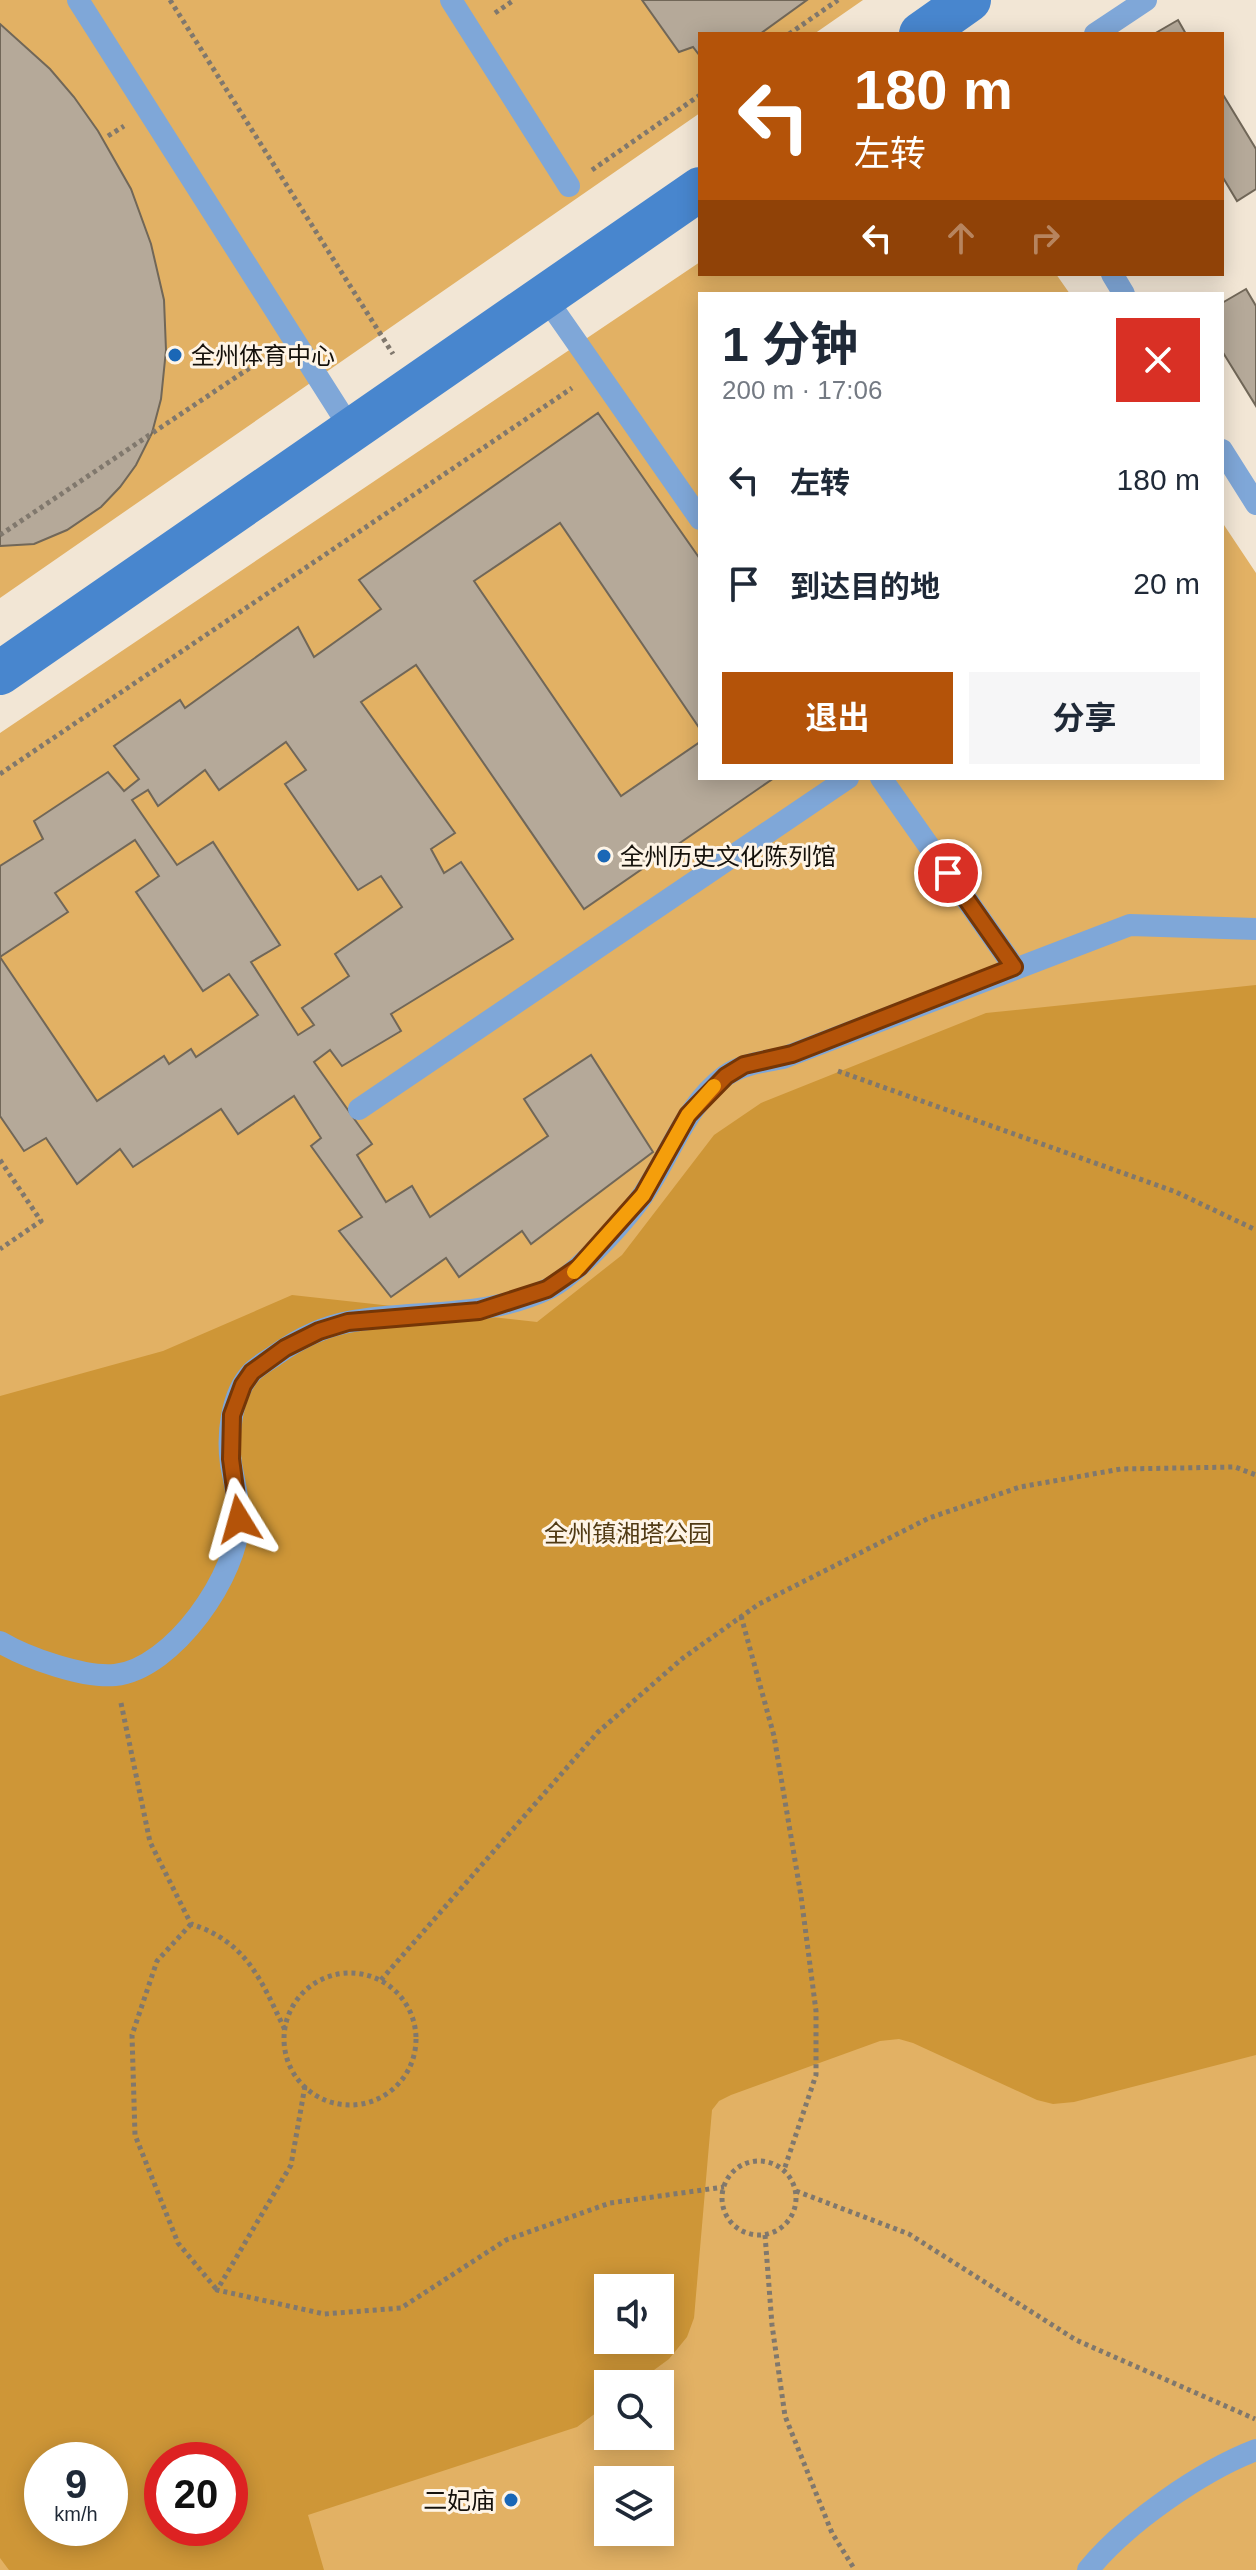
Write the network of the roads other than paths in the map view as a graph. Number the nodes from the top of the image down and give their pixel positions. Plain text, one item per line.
1 (78, 0) edge
2 (451, 0) edge
3 (1146, 0) edge
4 (1098, 32) edge
5 (569, 186) road end
6 (698, 190) edge
7 (545, 297) junction
8 (352, 431) junction
9 (1224, 453) edge
10 (1256, 504) edge
11 (698, 516) edge
12 (0, 673) edge
13 (845, 780) edge
14 (882, 780) edge
15 (1256, 929) edge
16 (1014, 967) junction
17 (359, 1109) dead end
18 (0, 1642) edge
19 (1256, 2450) edge
20 (1088, 2570) edge

1 - 8 lane
2 - 5 lane
3 - 4 lane
6 - 7 main road
7 - 8 main road
7 - 11 lane
8 - 12 main road
9 - 10 lane
13 - 17 lane
14 - 16 lane
15 - 16 lane
16 - 18 lane
19 - 20 lane

